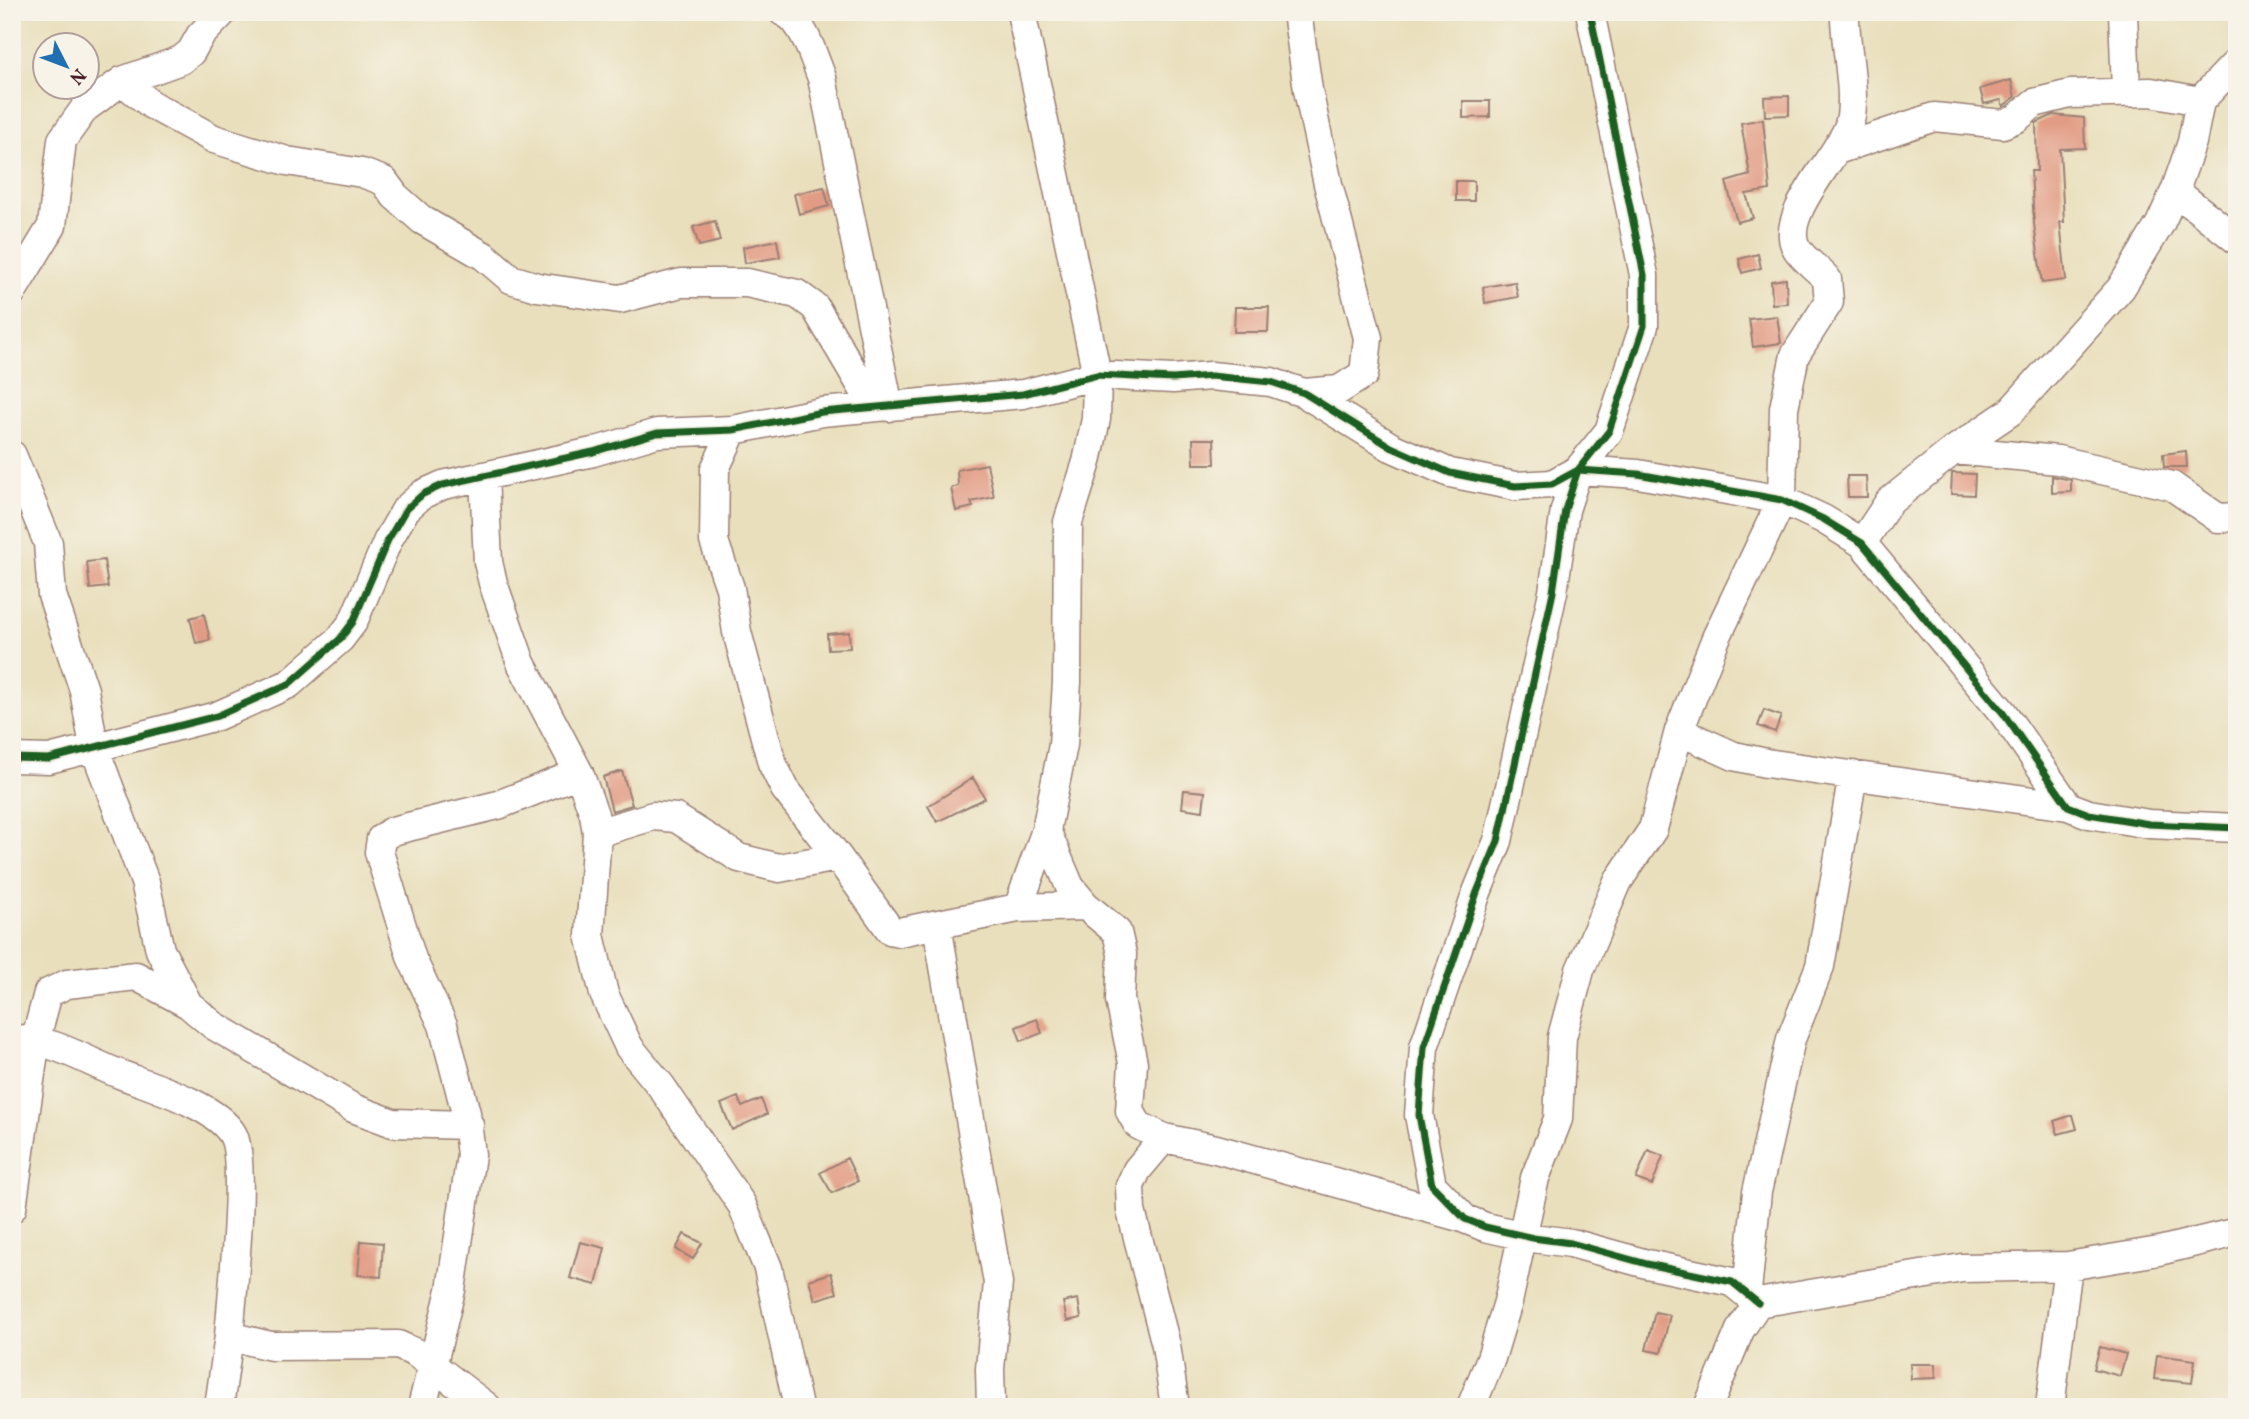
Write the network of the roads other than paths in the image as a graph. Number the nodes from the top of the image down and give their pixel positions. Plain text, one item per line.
1 (223, 12) edge
2 (1021, 12) edge
3 (1297, 12) edge
4 (1590, 12) edge
5 (1845, 12) edge
6 (2123, 12) edge
7 (786, 13) edge
8 (2237, 62) edge
9 (122, 81) junction
10 (2126, 91) junction
11 (2200, 101) junction
12 (1837, 150) junction
13 (2175, 191) junction
14 (2237, 240) edge
15 (12, 292) edge
16 (1097, 375) junction
17 (1304, 393) junction
18 (882, 407) junction
19 (733, 430) junction
20 (1954, 450) junction
21 (12, 455) edge
22 (1578, 470) junction
23 (484, 476) junction
24 (1782, 500) junction
25 (2237, 517) edge
26 (1862, 543) junction
27 (1679, 731) junction
28 (94, 747) junction
29 (12, 758) edge
30 (579, 774) junction
31 (1853, 775) junction
32 (2067, 806) junction
33 (2237, 828) edge
34 (1046, 830) junction
35 (597, 834) junction
36 (838, 857) junction
37 (1086, 906) junction
38 (1017, 908) junction
39 (937, 925) junction
40 (188, 1004) junction
41 (24, 1039) edge
42 (469, 1125) junction
43 (1164, 1138) junction
44 (12, 1208) edge
45 (1465, 1219) junction
46 (2237, 1232) edge
47 (1523, 1235) junction
48 (2068, 1266) junction
49 (1752, 1297) junction
50 (229, 1336) junction
51 (433, 1367) junction
52 (219, 1407) edge
53 (422, 1407) edge
54 (487, 1407) edge
55 (798, 1407) edge
56 (991, 1407) edge
57 (1175, 1407) edge
58 (1471, 1407) edge
59 (1708, 1407) edge
60 (2050, 1407) edge

1 - 9 street
2 - 16 street
3 - 17 street
4 - 22 street
5 - 12 street
6 - 10 street
7 - 18 street
8 - 11 street
9 - 15 street
9 - 18 street
10 - 11 street
10 - 12 street
11 - 13 street
12 - 24 street
13 - 14 street
13 - 20 street
16 - 17 street
16 - 18 street
16 - 34 street
17 - 22 street
18 - 19 street
19 - 23 street
19 - 36 street
20 - 25 street
20 - 26 street
21 - 28 street
22 - 24 street
22 - 45 street
23 - 28 street
23 - 30 street
24 - 26 street
24 - 27 street
26 - 32 street
27 - 31 street
27 - 47 street
28 - 29 street
28 - 40 street
30 - 35 street
30 - 42 street
31 - 32 street
31 - 49 street
32 - 33 street
34 - 37 street
34 - 38 street
35 - 36 street
35 - 55 street
36 - 39 street
37 - 38 street
37 - 43 street
38 - 39 street
39 - 56 street
40 - 41 street
40 - 42 street
41 - 44 street
41 - 50 street
42 - 51 street
43 - 45 street
43 - 57 street
45 - 47 street
46 - 48 street
47 - 49 street
47 - 58 street
48 - 49 street
48 - 60 street
49 - 59 street
50 - 51 street
50 - 52 street
51 - 53 street
51 - 54 street

